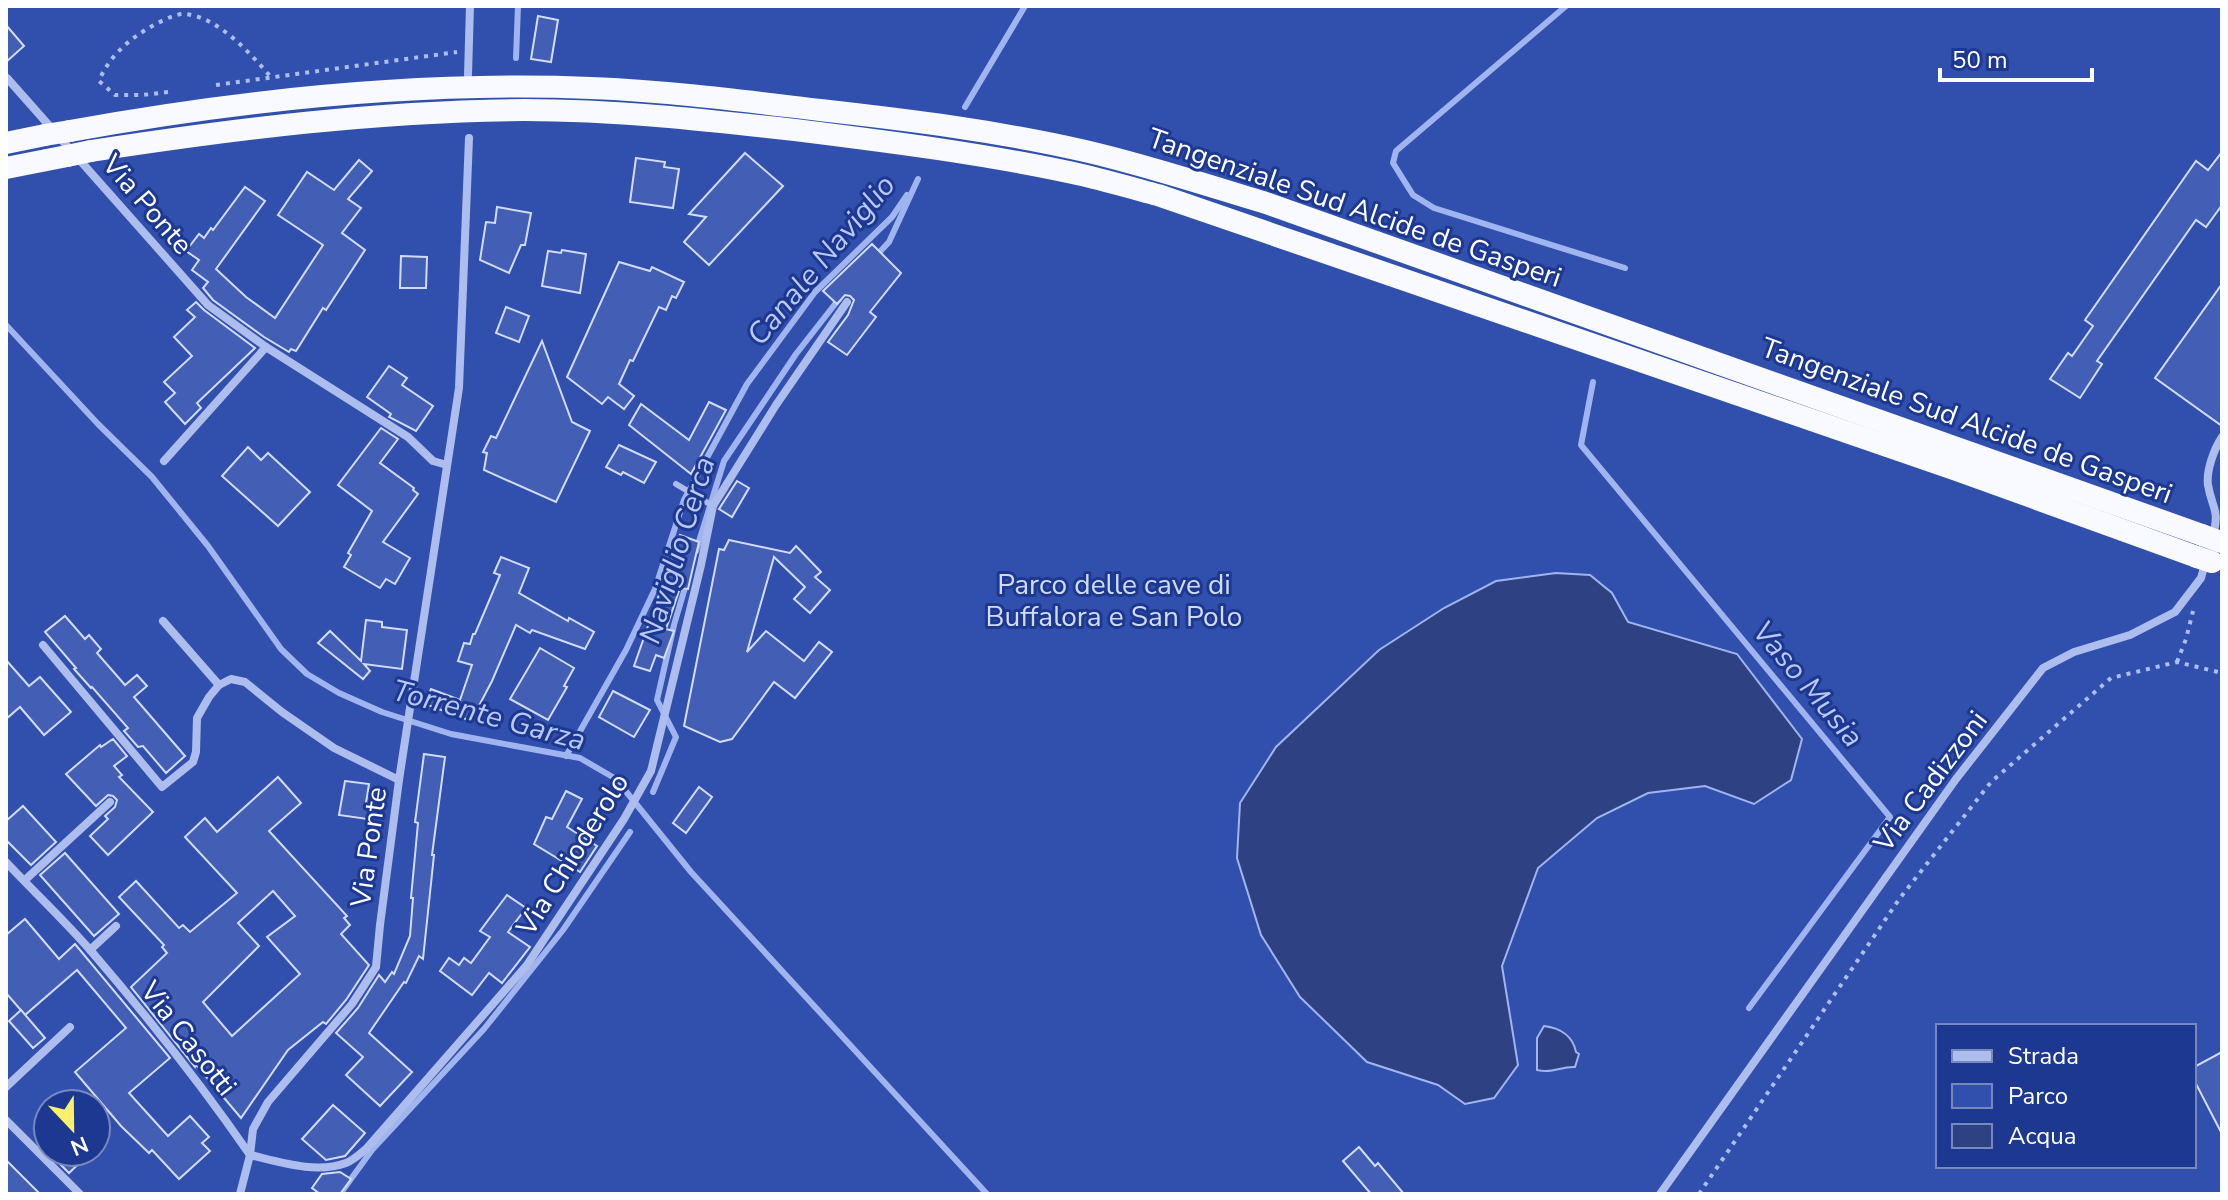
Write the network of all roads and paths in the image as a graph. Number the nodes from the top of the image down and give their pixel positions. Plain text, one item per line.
1 (470, 6) edge
2 (467, 51) junction
3 (468, 75) dead end
4 (270, 76) junction
5 (7, 78) edge
6 (211, 86) dead end
7 (170, 91) dead end
8 (469, 138) dead end
9 (6, 143) edge
10 (6, 168) edge
11 (847, 302) dead end
12 (266, 347) junction
13 (2222, 437) edge
14 (164, 461) dead end
15 (447, 465) junction
16 (676, 484) dead end
17 (713, 506) junction
18 (2213, 551) edge
19 (2190, 593) junction
20 (163, 621) dead end
21 (43, 645) dead end
22 (2177, 662) junction
23 (2222, 673) edge
24 (219, 685) junction
25 (399, 780) junction
26 (110, 802) dead end
27 (6, 862) edge
28 (25, 880) junction
29 (116, 926) dead end
30 (90, 950) junction
31 (70, 1027) dead end
32 (6, 1087) edge
33 (6, 1120) edge
34 (250, 1155) junction
35 (80, 1194) edge
36 (240, 1194) edge
37 (1660, 1194) edge
38 (1699, 1194) edge

1 - 2 street
2 - 3 street
2 - 4 path
4 - 6 path
4 - 7 path
5 - 12 street, Via Ponte
8 - 15 street, Via Ponte
9 - 18 highway, Tangenziale Sud Alcide de Gasperi, bridge
10 - 18 highway, Tangenziale Sud Alcide de Gasperi, bridge
11 - 17 street, Via Chioderolo
12 - 14 street
12 - 15 street, Via Ponte
13 - 19 street, Via Cadizzoni
15 - 25 street, Via Ponte
16 - 17 lane
17 - 34 street, Via Chioderolo
19 - 22 path
19 - 37 street, Via Cadizzoni
20 - 24 street
21 - 24 street
22 - 23 path
22 - 38 path
24 - 25 street
25 - 34 street, Via Ponte
26 - 28 street
27 - 28 street, Via Casotti
28 - 30 street, Via Casotti
29 - 30 street
30 - 34 street, Via Casotti
31 - 32 street
33 - 35 street
34 - 36 street, Via Ponte

